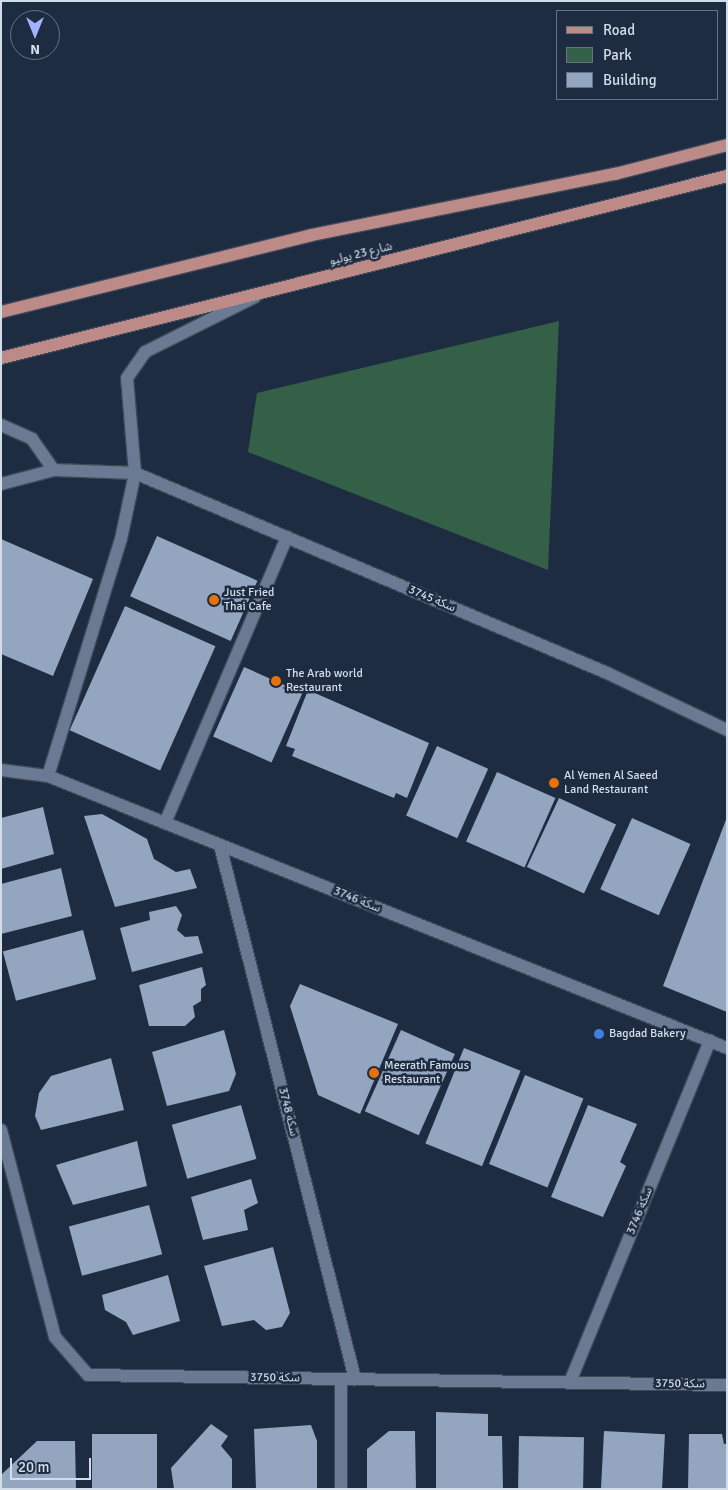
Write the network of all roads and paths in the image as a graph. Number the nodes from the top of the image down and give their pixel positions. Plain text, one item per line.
1 (727, 145) edge
2 (727, 176) edge
3 (264, 292) junction
4 (1, 312) edge
5 (1, 358) edge
6 (1, 425) edge
7 (54, 470) junction
8 (135, 473) junction
9 (1, 484) edge
10 (287, 537) junction
11 (727, 730) edge
12 (1, 770) edge
13 (48, 776) junction
14 (166, 823) junction
15 (220, 845) junction
16 (710, 1041) junction
17 (727, 1048) edge
18 (1, 1130) edge
19 (341, 1379) junction
20 (355, 1379) junction
21 (570, 1382) junction
22 (727, 1385) edge
23 (341, 1489) edge

1 - 4 main road
2 - 3 main road, شارع 23 يوليو
3 - 5 main road, شارع 23 يوليو
3 - 8 street
6 - 7 street
7 - 8 street
7 - 9 street
8 - 10 street, سكة 3745
8 - 13 street
10 - 11 street, سكة 3745
10 - 14 street
12 - 13 street, سكة 3746
13 - 14 street, سكة 3746
14 - 15 street, سكة 3746
15 - 16 street, سكة 3746
15 - 20 street, سكة 3748
16 - 17 street, سكة 3746
16 - 21 street, سكة 3746
18 - 19 street, سكة 3750
19 - 20 street, سكة 3750
19 - 23 street
20 - 21 street, سكة 3750
21 - 22 street, سكة 3750

